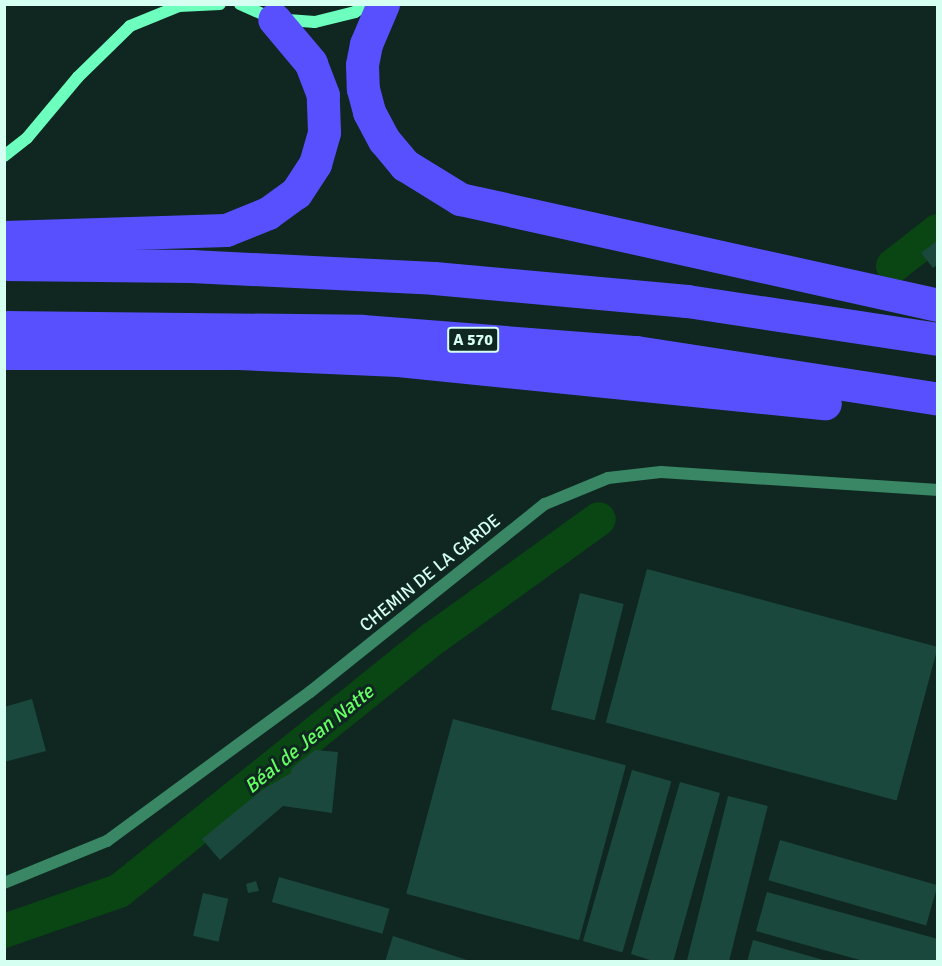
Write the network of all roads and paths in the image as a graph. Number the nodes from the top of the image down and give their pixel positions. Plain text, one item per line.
1 (220, 4) edge
2 (240, 4) edge
3 (367, 4) edge
4 (383, 4) edge
5 (274, 18) junction
6 (4, 156) edge
7 (4, 237) edge
8 (4, 264) edge
9 (938, 305) edge
10 (4, 327) edge
11 (938, 339) edge
12 (4, 353) edge
13 (938, 399) edge
14 (938, 420) edge
15 (938, 490) edge
16 (4, 883) edge

1 - 6 main road
2 - 5 main road
3 - 5 main road
4 - 9 highway
5 - 7 highway
8 - 11 highway
10 - 13 highway, A 570
12 - 14 highway
15 - 16 street, CHEMIN DE LA GARDE

